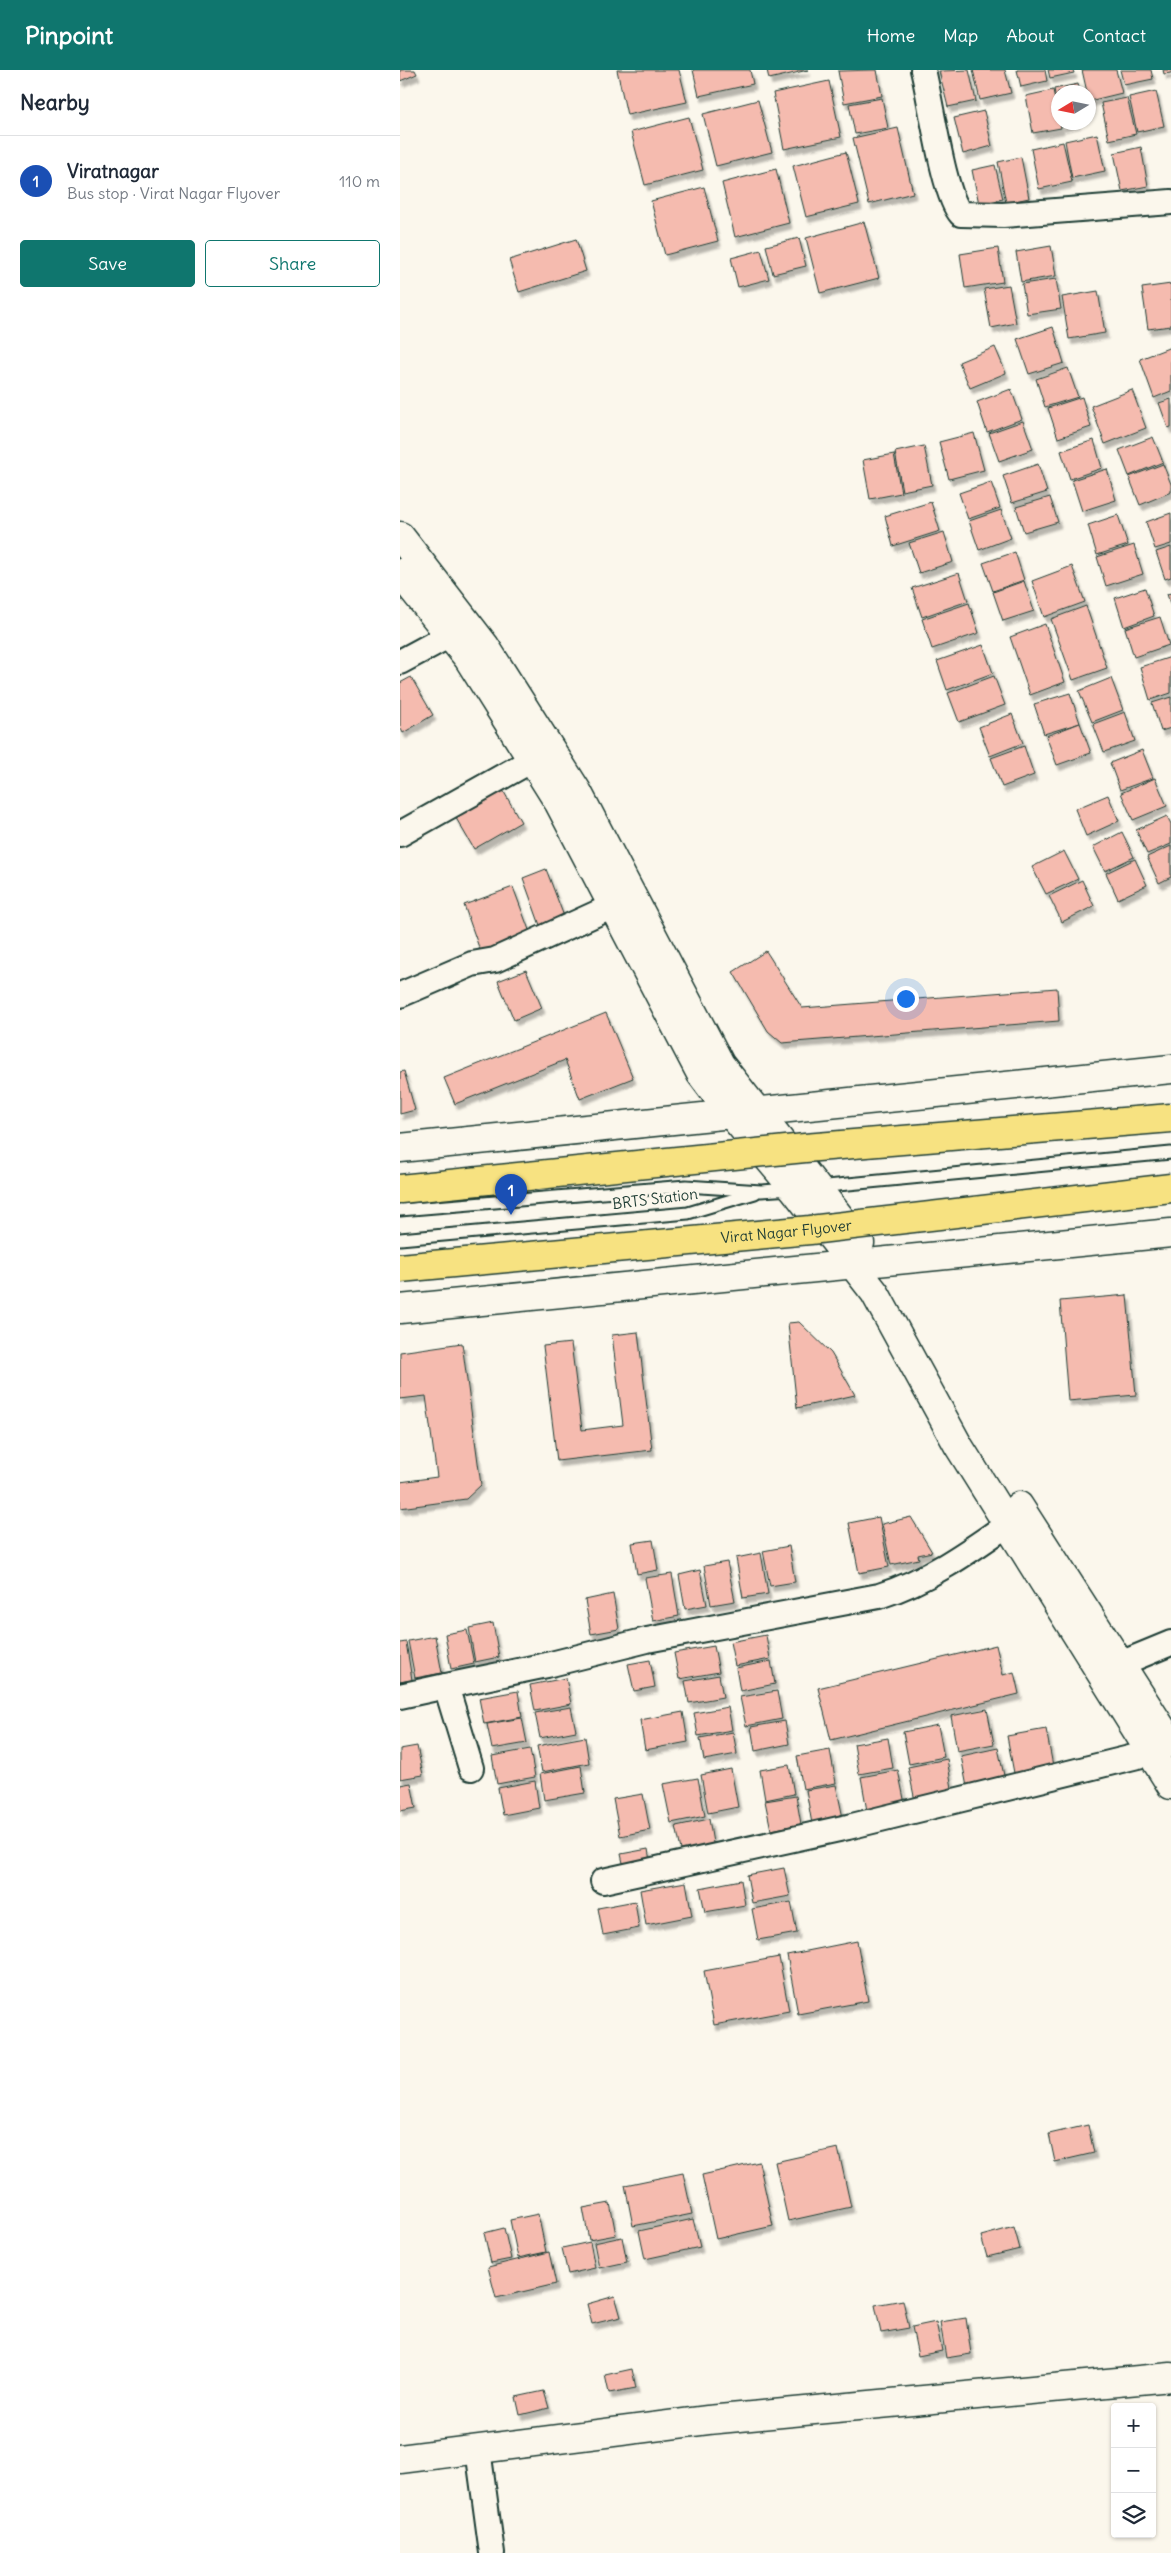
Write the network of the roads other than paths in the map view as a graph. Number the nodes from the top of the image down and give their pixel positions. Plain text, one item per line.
1 (923, 70) edge
2 (1171, 202) edge
3 (400, 536) edge
4 (400, 573) edge
5 (450, 635) junction
6 (400, 662) edge
7 (532, 760) junction
8 (400, 834) edge
9 (613, 906) junction
10 (400, 995) edge
11 (1171, 1069) edge
12 (757, 1112) junction
13 (730, 1114) junction
14 (1171, 1118) edge
15 (400, 1148) edge
16 (1171, 1153) edge
17 (806, 1188) junction
18 (1171, 1188) edge
19 (400, 1189) edge
20 (761, 1191) junction
21 (400, 1210) edge
22 (1171, 1232) edge
23 (400, 1239) edge
24 (864, 1264) junction
25 (400, 1268) edge
26 (400, 1309) edge
27 (1008, 1524) junction
28 (1171, 1642) edge
29 (1120, 1664) junction
30 (446, 1686) junction
31 (400, 1696) edge
32 (1160, 1748) edge
33 (471, 1768) dead end
34 (1171, 1784) edge
35 (603, 1881) dead end
36 (1171, 2377) edge
37 (478, 2449) junction
38 (400, 2459) edge
39 (492, 2553) edge

1 - 2 street
3 - 12 main road
4 - 5 main road
5 - 6 street
5 - 7 main road
7 - 8 street
7 - 9 main road
9 - 10 street
9 - 13 main road
11 - 12 main road
12 - 13 main road
12 - 17 main road
13 - 15 main road
13 - 17 main road
14 - 19 main road, bridge
16 - 17 lane
17 - 20 lane
17 - 24 main road
18 - 25 main road, Virat Nagar Flyover, bridge
20 - 21 lane, BRTS Station
20 - 23 lane, BRTS Station
22 - 24 main road
24 - 26 main road
24 - 27 main road
24 - 29 main road
27 - 30 street
27 - 32 main road
28 - 29 street
29 - 32 main road
30 - 31 street
30 - 33 street
32 - 34 main road
32 - 35 street
36 - 37 main road
37 - 38 main road
37 - 39 street

